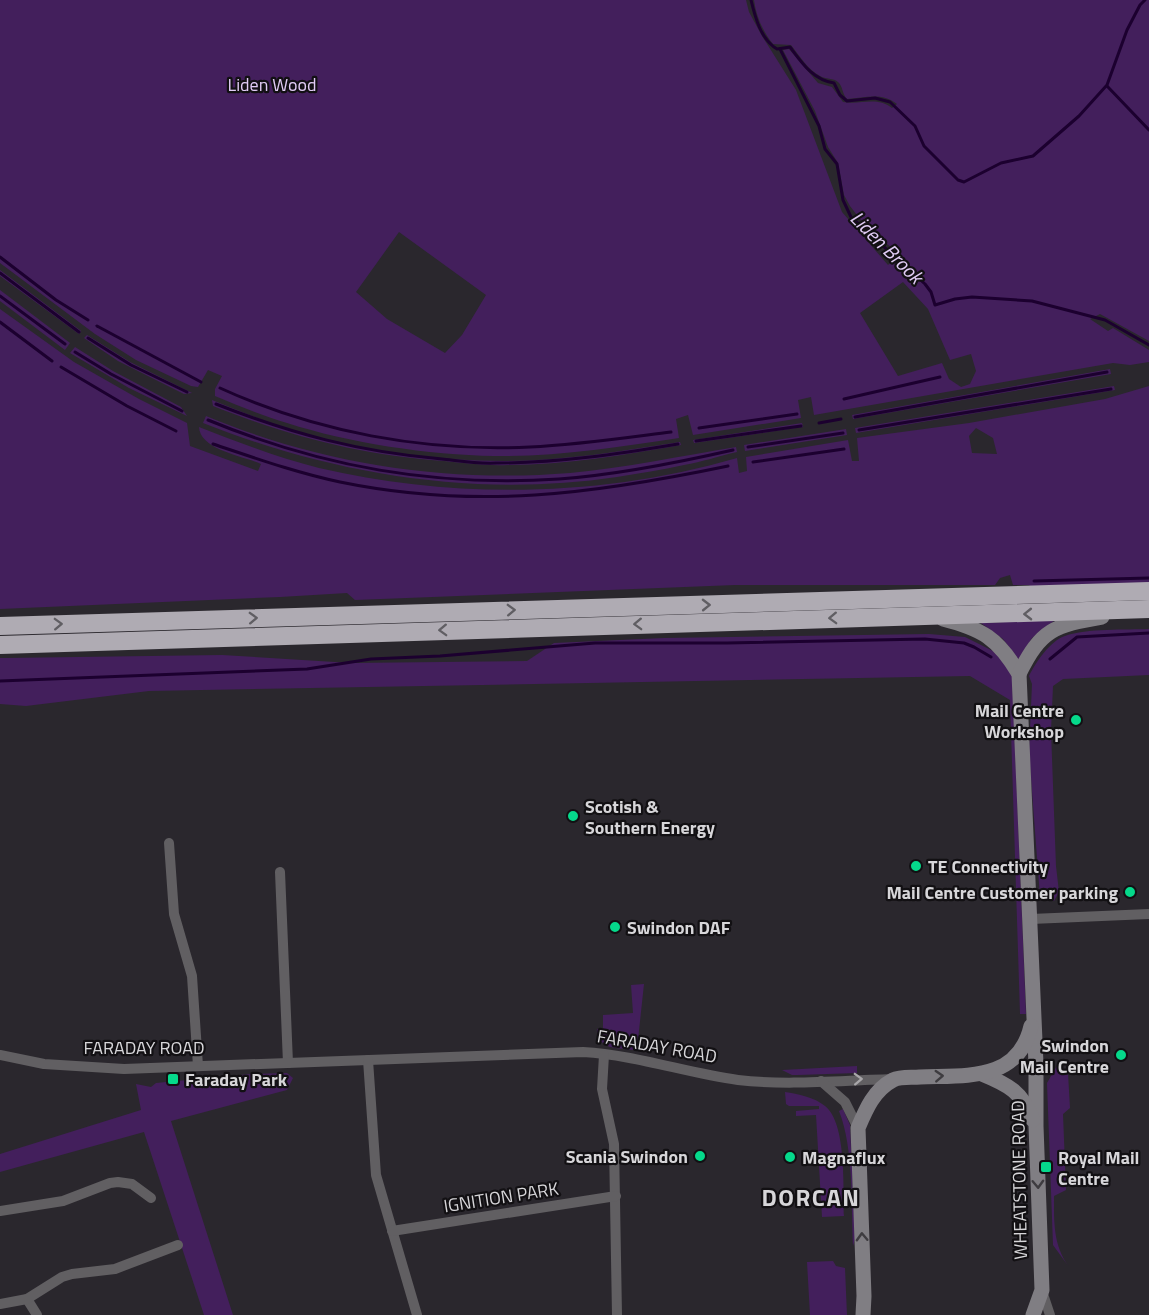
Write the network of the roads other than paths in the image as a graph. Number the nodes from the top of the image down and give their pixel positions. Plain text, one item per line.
1 (1148, 603) edge
2 (929, 615) junction
3 (0, 626) edge
4 (0, 645) edge
5 (1019, 674) junction
6 (169, 843) dead end
7 (280, 872) dead end
8 (1149, 914) edge
9 (1031, 919) junction
10 (1034, 1011) junction
11 (604, 1054) junction
12 (0, 1055) edge
13 (368, 1060) junction
14 (288, 1063) junction
15 (198, 1066) junction
16 (982, 1074) junction
17 (896, 1078) junction
18 (820, 1081) junction
19 (1036, 1126) junction
20 (858, 1128) junction
21 (616, 1196) junction
22 (151, 1198) dead end
23 (0, 1211) edge
24 (392, 1232) junction
25 (178, 1245) dead end
26 (1042, 1290) junction
27 (864, 1296) junction
28 (27, 1299) junction
29 (0, 1304) edge
30 (37, 1315) edge
31 (417, 1315) edge
32 (617, 1315) edge
33 (863, 1315) edge
34 (872, 1315) edge
35 (1033, 1315) edge
36 (1050, 1315) edge

1 -> 2 highway
3 -> 1 highway
1 - 5 main road
2 -> 4 highway
2 - 5 main road
5 - 9 main road, WHEATSTONE ROAD
6 - 15 street
7 - 14 street
8 - 9 street
9 - 10 main road, WHEATSTONE ROAD
10 - 16 main road, FARADAY ROAD
10 - 19 main road, WHEATSTONE ROAD
11 - 13 street, FARADAY ROAD
11 - 18 street, FARADAY ROAD
11 - 21 street
12 - 15 street, FARADAY ROAD
13 - 14 street, FARADAY ROAD
13 - 24 street
14 - 15 street, FARADAY ROAD
17 -> 16 main road, FARADAY ROAD
16 - 19 main road, FARADAY ROAD
18 -> 17 street, FARADAY ROAD
17 - 20 main road
18 - 20 street
19 -> 26 main road, WHEATSTONE ROAD
27 -> 20 main road
21 - 24 street, IGNITION PARK
21 - 32 street
22 - 23 street
24 - 31 street
25 - 28 street
26 - 35 main road, WHEATSTONE ROAD
26 - 36 street, WHEATSTONE ROAD
27 - 33 main road
27 - 34 main road
28 - 29 street
28 - 30 street

